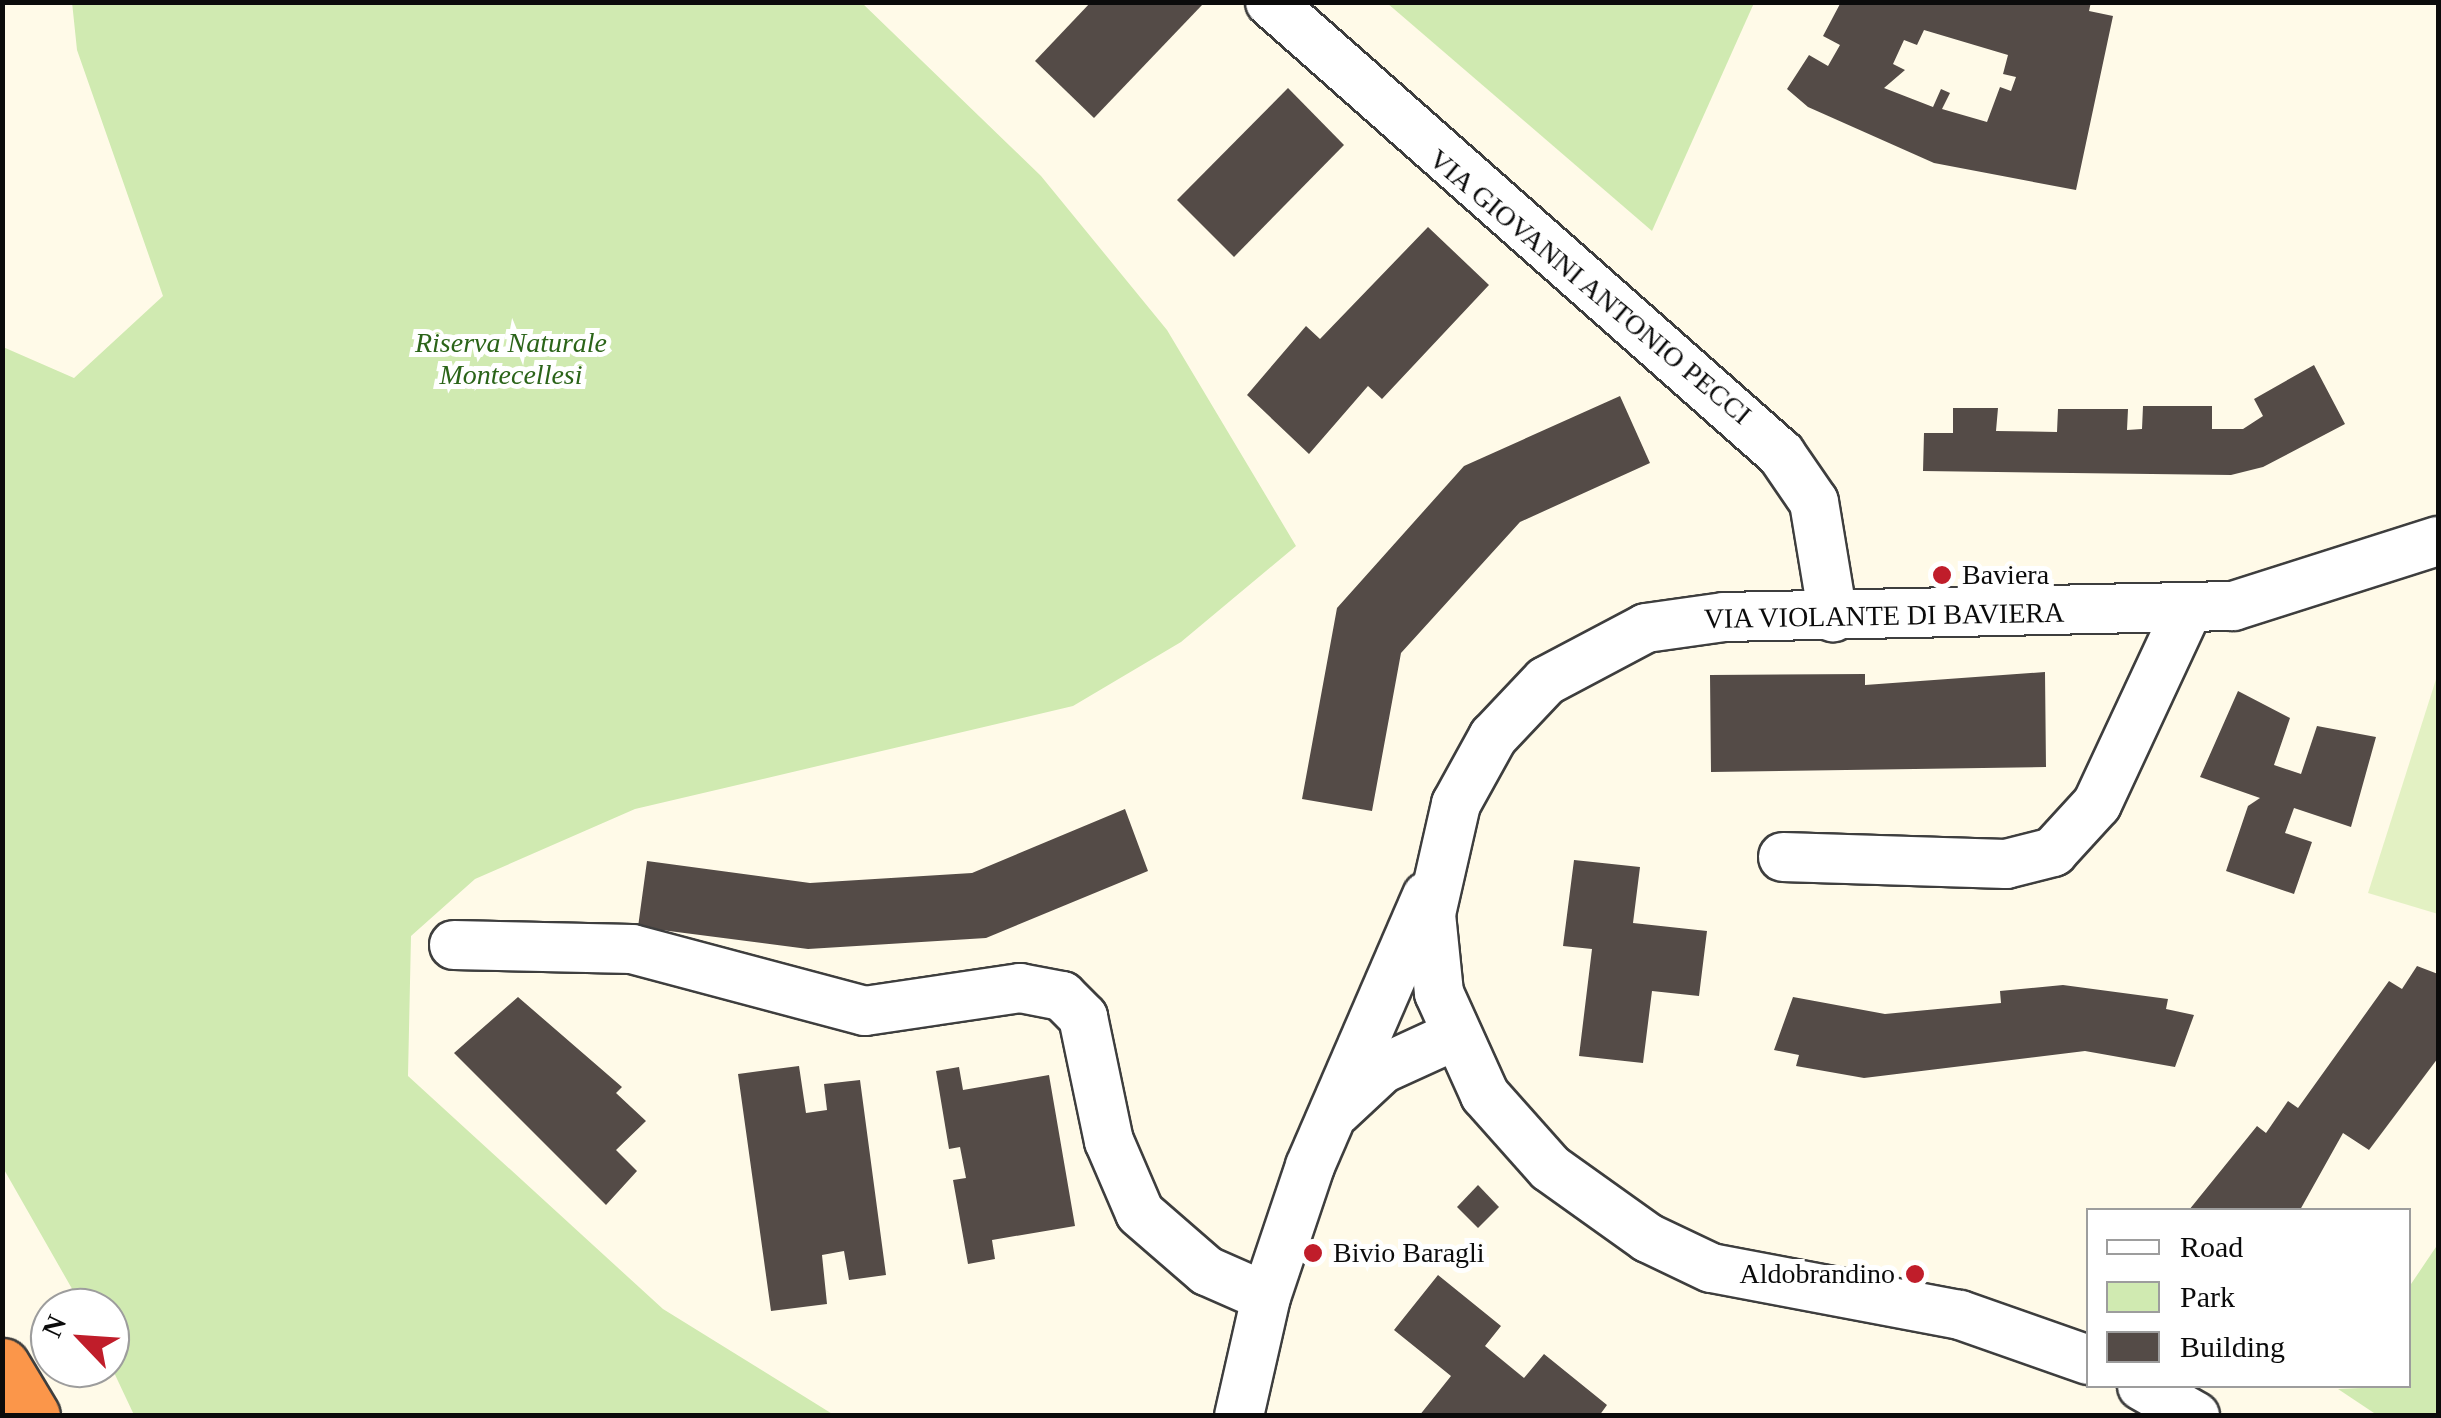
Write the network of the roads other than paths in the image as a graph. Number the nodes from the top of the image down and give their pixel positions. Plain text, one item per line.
1 (1270, 2) edge
2 (2438, 541) edge
3 (2187, 611) junction
4 (1833, 617) junction
5 (1782, 857) dead end
6 (1434, 880) junction
7 (454, 945) dead end
8 (1454, 1036) junction
9 (1331, 1118) junction
10 (1266, 1297) junction
11 (2086, 1359) edge
12 (2, 1366) edge
13 (2146, 1388) edge
14 (32, 1416) edge
15 (1240, 1416) edge
16 (2196, 1416) edge

1 - 4 street, VIA GIOVANNI ANTONIO PECCI
2 - 3 street, VIA VIOLANTE DI BAVIERA
3 - 4 street, VIA VIOLANTE DI BAVIERA
3 - 5 street
4 - 6 street, VIA VIOLANTE DI BAVIERA
6 - 8 street, VIA VIOLANTE DI BAVIERA
6 - 9 street
7 - 10 street
8 - 9 street
8 - 11 street, VIA VIOLANTE DI BAVIERA
9 - 10 street
10 - 15 street
12 - 14 highway
13 - 16 street

